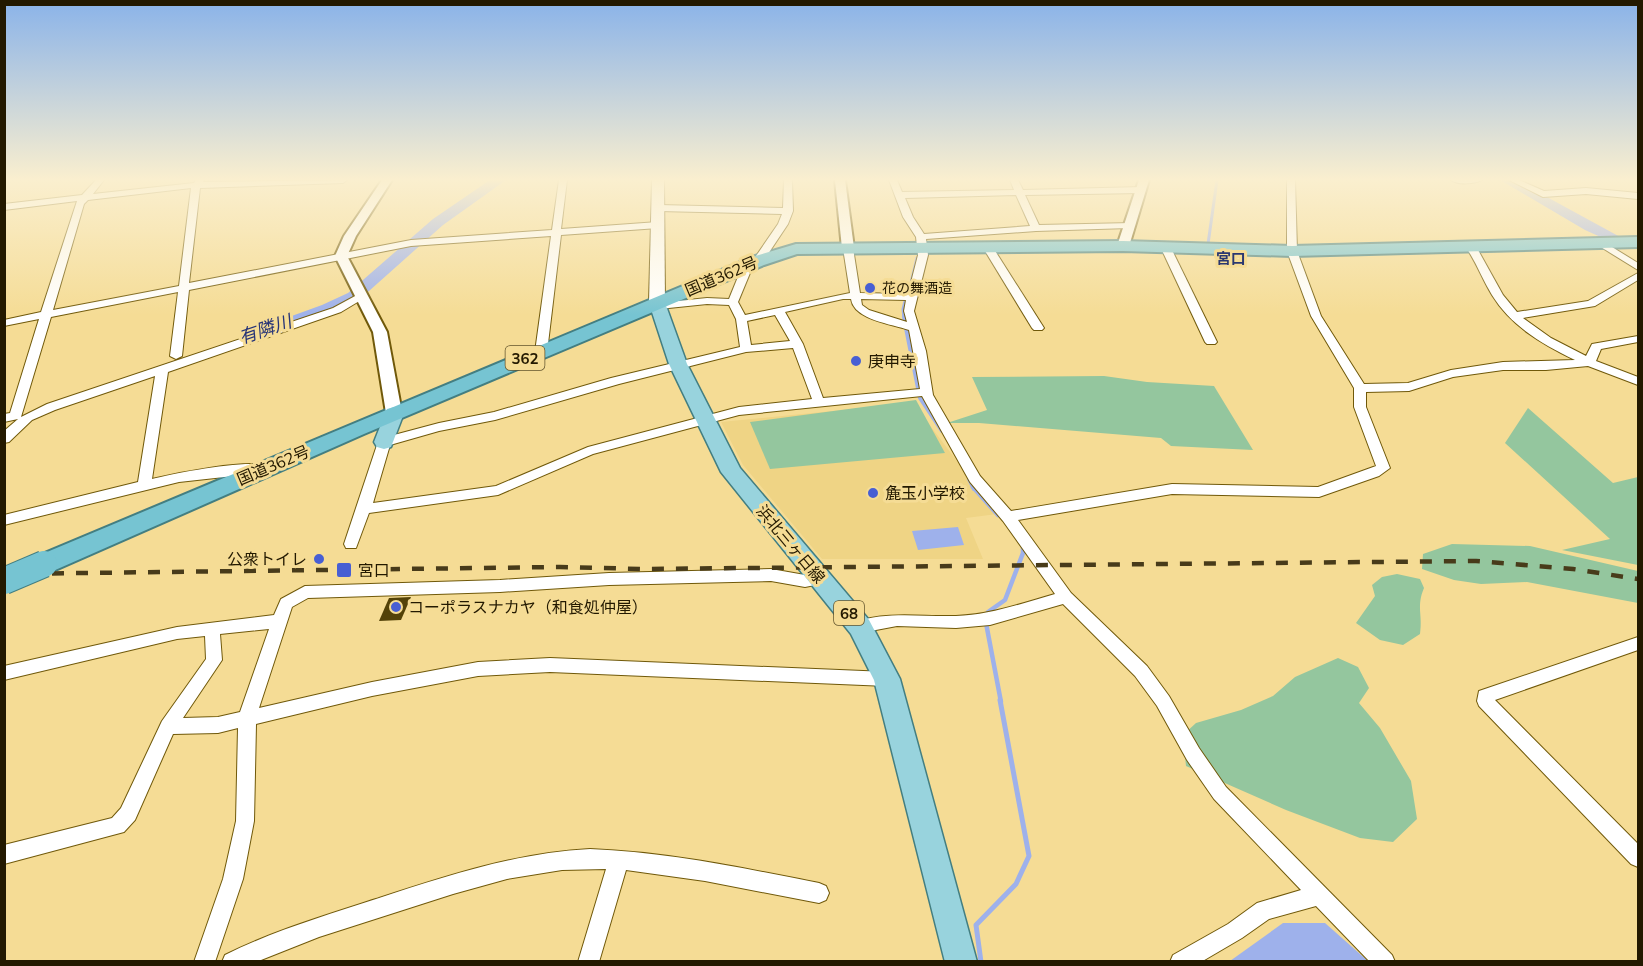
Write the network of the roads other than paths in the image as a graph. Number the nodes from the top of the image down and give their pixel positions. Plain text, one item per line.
1 (74, 225) edge
2 (192, 225) edge
3 (357, 225) edge
4 (556, 225) edge
5 (657, 225) edge
6 (658, 225) edge
7 (782, 225) edge
8 (845, 225) edge
9 (913, 225) edge
10 (1035, 225) edge
11 (1127, 225) edge
12 (1129, 225) edge
13 (1292, 225) edge
14 (1036, 228) junction
15 (555, 233) junction
16 (922, 242) junction
17 (1599, 242) junction
18 (1638, 242) edge
19 (987, 246) junction
20 (1124, 246) junction
21 (1164, 246) junction
22 (1470, 246) junction
23 (848, 248) junction
24 (1292, 251) junction
25 (341, 256) junction
26 (758, 261) junction
27 (1638, 267) edge
28 (1638, 276) edge
29 (184, 287) junction
30 (360, 295) junction
31 (855, 296) junction
32 (913, 297) junction
33 (733, 302) junction
34 (658, 304) junction
35 (779, 312) junction
36 (46, 314) junction
37 (1513, 316) junction
38 (741, 319) junction
39 (4, 323) edge
40 (914, 328) junction
41 (1038, 328) dead end
42 (1638, 339) edge
43 (1211, 342) dead end
44 (797, 344) junction
45 (746, 349) junction
46 (541, 352) junction
47 (177, 356) dead end
48 (1590, 362) junction
49 (678, 364) junction
50 (162, 371) junction
51 (1638, 381) edge
52 (1360, 388) junction
53 (923, 391) junction
54 (819, 402) junction
55 (394, 414) junction
56 (17, 417) edge
57 (704, 419) junction
58 (4, 439) edge
59 (384, 442) junction
60 (264, 469) junction
61 (144, 485) junction
62 (364, 509) junction
63 (1008, 517) junction
64 (4, 520) edge
65 (351, 544) dead end
66 (820, 579) junction
67 (4, 581) edge
68 (1065, 597) junction
69 (280, 621) junction
70 (860, 627) junction
71 (212, 628) junction
72 (1638, 644) edge
73 (4, 673) edge
74 (887, 679) junction
75 (247, 718) junction
76 (168, 726) junction
77 (4, 855) edge
78 (1638, 857) edge
79 (619, 860) junction
80 (819, 893) dead end
81 (1320, 895) junction
82 (204, 962) edge
83 (232, 962) edge
84 (588, 962) edge
85 (961, 962) edge
86 (1180, 962) edge
87 (1385, 962) edge

1 - 36 street
2 - 29 street
3 - 25 street
4 - 15 street
5 - 15 street
6 - 34 main road
7 - 26 street
8 - 23 street
9 - 16 street
10 - 14 street
11 - 14 street
12 - 20 street
13 - 24 street
14 - 16 street
15 - 25 street
15 - 46 street
16 - 19 highway, 国道362号 / 362
16 - 23 highway, 国道362号 / 362
16 - 32 street
17 - 18 highway, 国道362号 / 362
17 - 22 highway, 国道362号 / 362
17 - 27 street
19 - 20 highway, 国道362号 / 362
19 - 41 street
20 - 21 highway, 国道362号 / 362
21 - 24 highway, 国道362号 / 362
21 - 43 street
22 - 24 highway, 国道362号 / 362
22 - 37 street
23 - 26 highway, 国道362号 / 362
23 - 31 street
24 - 52 street
25 - 29 street
25 - 30 street
26 - 33 street
26 - 34 highway, 国道362号 / 362
28 - 37 street
29 - 36 street
29 - 47 street
30 - 50 street
30 - 55 street
31 - 32 street
31 - 35 street
31 - 40 street
32 - 40 street
33 - 34 street
33 - 38 street
34 - 46 highway, 国道362号 / 362
34 - 49 main road, 浜北三ヶ日線 / 68
35 - 38 street
35 - 44 street
36 - 39 street
36 - 56 street
37 - 48 street
38 - 45 street
40 - 53 street
42 - 48 street
44 - 45 street
44 - 54 street
45 - 49 street
46 - 55 highway, 国道362号 / 362
48 - 51 street
48 - 52 street
49 - 57 main road, 浜北三ヶ日線 / 68
49 - 59 street
50 - 56 street
50 - 61 street
52 - 63 street
53 - 54 street
53 - 63 street
54 - 57 street
55 - 59 main road
55 - 60 highway, 国道362号 / 362
56 - 58 street
57 - 62 street
57 - 66 main road, 浜北三ヶ日線 / 68
59 - 62 street
60 - 61 street
60 - 67 highway, 国道362号 / 362, bridge
61 - 64 street
62 - 65 street
63 - 68 street
66 - 69 street
66 - 70 main road, 浜北三ヶ日線 / 68
68 - 70 street
68 - 81 street
69 - 71 street
69 - 75 street
70 - 74 main road, 浜北三ヶ日線 / 68
71 - 73 street
71 - 76 street
72 - 78 street
74 - 75 street
74 - 85 main road, 浜北三ヶ日線 / 68
75 - 76 street
75 - 82 street
76 - 77 street
79 - 80 street
79 - 83 street
79 - 84 street
81 - 86 street
81 - 87 street

